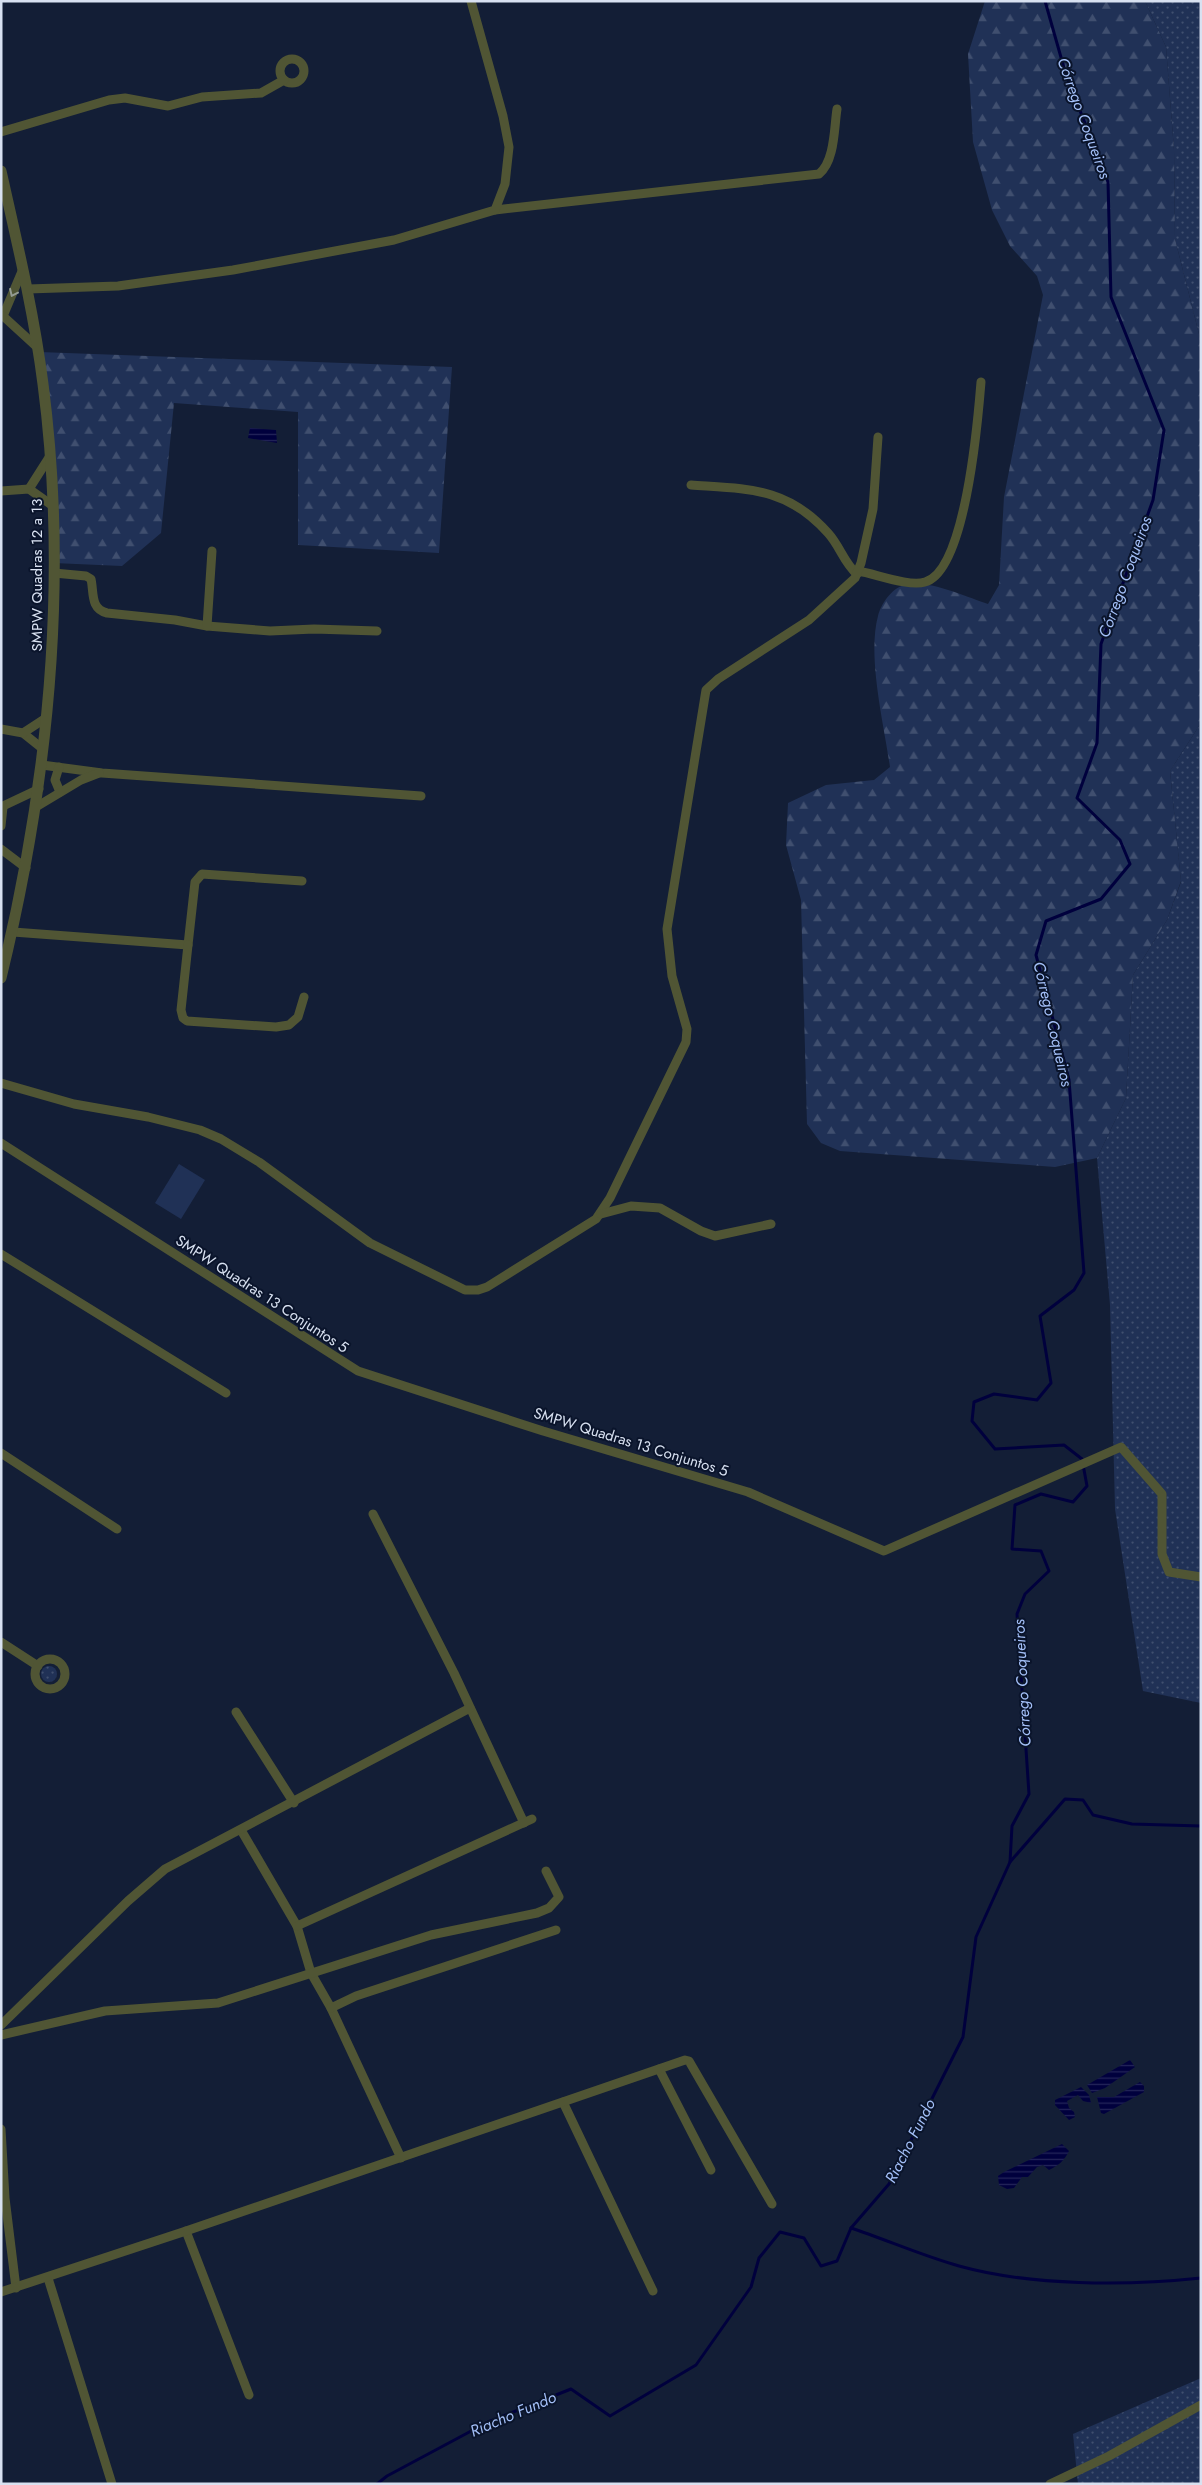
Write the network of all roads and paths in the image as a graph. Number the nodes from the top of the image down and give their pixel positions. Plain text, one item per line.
1 (471, 1) edge
2 (284, 80) dead end
3 (837, 109) dead end
4 (1, 132) edge
5 (1, 171) edge
6 (495, 210) junction
7 (23, 269) junction
8 (28, 289) junction
9 (2, 316) edge
10 (38, 348) junction
11 (981, 382) dead end
12 (878, 437) dead end
13 (50, 456) junction
14 (691, 485) dead end
15 (28, 489) junction
16 (1, 491) edge
17 (53, 506) junction
18 (212, 551) dead end
19 (54, 573) junction
20 (857, 573) junction
21 (207, 626) junction
22 (377, 631) dead end
23 (46, 718) junction
24 (1, 729) edge
25 (22, 733) junction
26 (43, 749) junction
27 (42, 765) junction
28 (61, 767) junction
29 (102, 773) junction
30 (71, 786) junction
31 (38, 789) junction
32 (60, 792) junction
33 (421, 796) dead end
34 (2, 807) edge
35 (36, 807) junction
36 (1, 826) edge
37 (1, 849) edge
38 (26, 868) junction
39 (302, 881) dead end
40 (13, 932) junction
41 (188, 945) junction
42 (3, 963) edge
43 (1, 978) edge
44 (304, 997) dead end
45 (1, 1083) edge
46 (1, 1143) edge
47 (601, 1214) junction
48 (771, 1224) dead end
49 (1, 1254) edge
50 (226, 1393) dead end
51 (1, 1453) edge
52 (373, 1514) dead end
53 (117, 1530) dead end
54 (1201, 1577) edge
55 (1, 1642) edge
56 (38, 1666) dead end
57 (470, 1708) junction
58 (236, 1712) dead end
59 (294, 1802) junction
60 (241, 1830) junction
61 (546, 1871) dead end
62 (297, 1926) junction
63 (556, 1930) dead end
64 (311, 1973) junction
65 (331, 2008) junction
66 (1, 2025) edge
67 (1, 2035) edge
68 (659, 2069) junction
69 (563, 2102) junction
70 (1, 2129) edge
71 (401, 2158) junction
72 (711, 2170) dead end
73 (772, 2204) dead end
74 (186, 2231) junction
75 (48, 2278) junction
76 (16, 2288) junction
77 (652, 2291) dead end
78 (1, 2292) edge
79 (250, 2395) dead end
80 (1201, 2405) edge
81 (112, 2484) edge
82 (1050, 2484) edge

1 - 6 street
2 - 4 street
3 - 6 street
5 - 7 street, SMPW Quadras 12 a 13
6 - 8 street
7 - 8 street, SMPW Quadras 12 a 13
7 -> 9 street
8 - 10 street, SMPW Quadras 12 a 13
9 - 10 street
10 - 13 street, SMPW Quadras 12 a 13
11 - 20 street
12 - 20 street
13 - 15 street
13 - 17 street, SMPW Quadras 12 a 13
14 - 20 street
15 - 16 street
15 - 17 street
17 - 19 street, SMPW Quadras 12 a 13
18 - 21 street
19 - 21 street
19 - 23 street, SMPW Quadras 12 a 13
20 - 47 street
21 - 22 street
23 - 25 street
23 - 26 street, SMPW Quadras 12 a 13
24 - 25 street
25 - 26 street
26 - 27 street, SMPW Quadras 12 a 13
27 - 28 street
27 - 31 street, SMPW Quadras 12 a 13
28 - 29 street
28 - 30 street
28 - 32 street
29 - 30 street
29 - 33 street
30 - 32 street
31 - 34 street
31 - 35 street, SMPW Quadras 12 a 13
32 - 35 street
34 - 36 street
35 - 38 street, SMPW Quadras 12 a 13
37 - 38 street
38 - 40 street, SMPW Quadras 12 a 13
39 - 41 street
40 - 41 street
40 - 42 street, SMPW Quadras 12 a 13
41 - 44 street
42 - 43 street, SMPW Quadras 12 a 13
45 - 47 street
46 - 54 street, SMPW Quadras 13 Conjuntos 5
47 - 48 street
49 - 50 street
51 - 53 street
52 - 57 street
55 - 56 street
57 - 59 street
57 - 62 street
58 - 59 street
59 - 60 street
60 - 62 street
60 - 66 street
61 - 64 street
62 - 64 street
63 - 65 street
64 - 65 street
64 - 67 street
65 - 71 street
68 - 69 street
68 - 72 street
68 - 73 street
69 - 71 street
69 - 77 street
70 - 76 street
71 - 74 street
74 - 75 street
74 - 79 street
75 - 76 street
75 - 81 street
76 - 78 street
80 - 82 street

